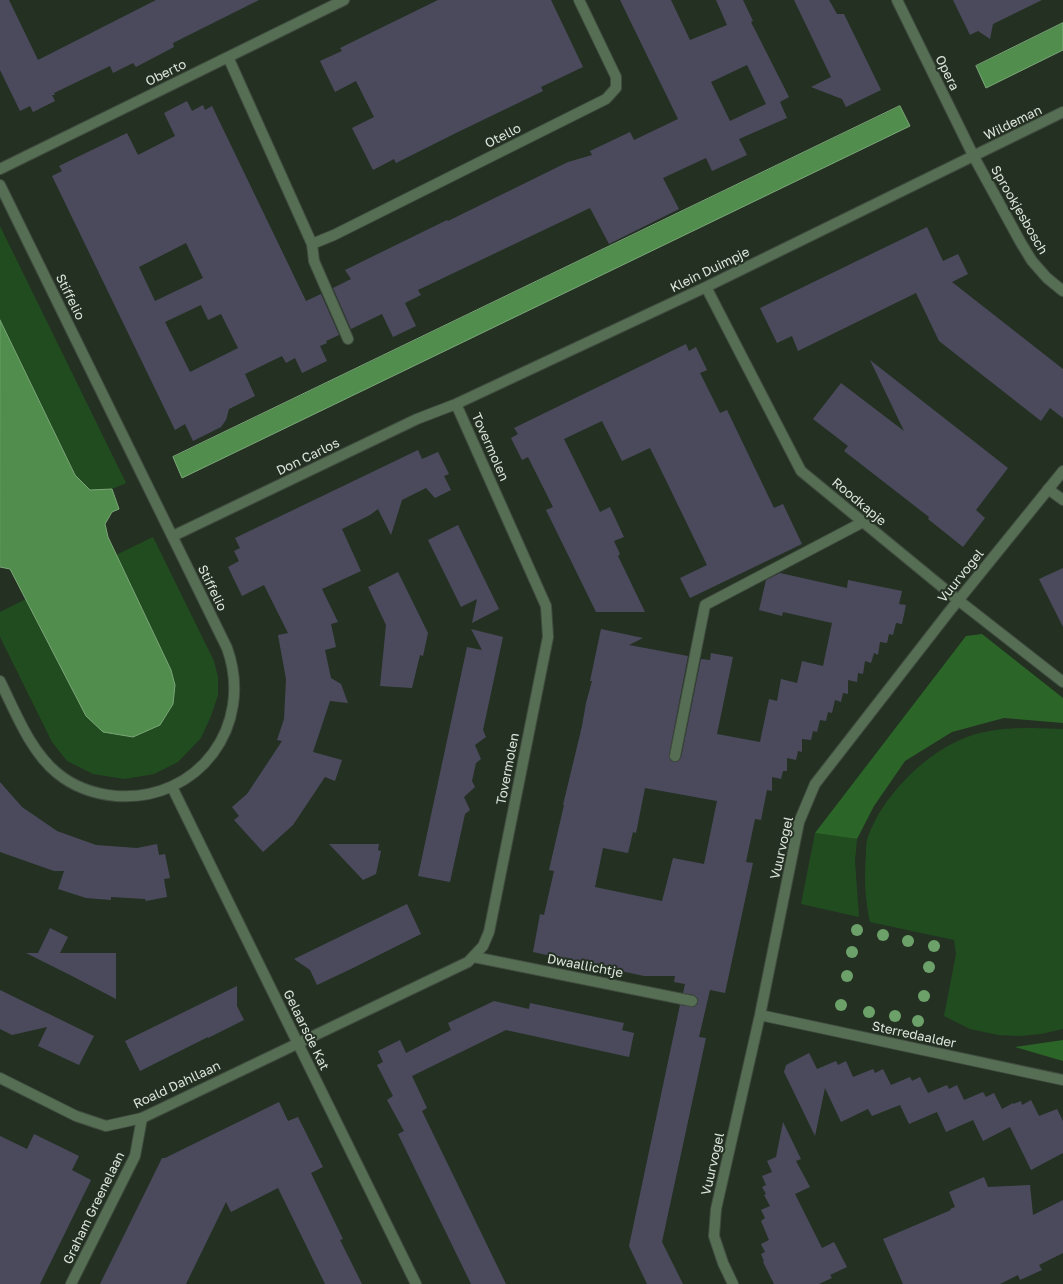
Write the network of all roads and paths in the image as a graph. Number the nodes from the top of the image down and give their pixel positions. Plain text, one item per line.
1 (344, 0) edge
2 (579, 0) edge
3 (897, 0) edge
4 (228, 57) junction
5 (1063, 112) edge
6 (974, 157) junction
7 (0, 169) edge
8 (0, 185) edge
9 (312, 244) junction
10 (706, 287) junction
11 (1063, 291) edge
12 (348, 339) dead end
13 (456, 404) junction
14 (1063, 471) edge
15 (1048, 489) junction
16 (1063, 500) edge
17 (863, 522) junction
18 (173, 536) junction
19 (958, 600) junction
20 (0, 681) edge
21 (1063, 682) edge
22 (675, 756) dead end
23 (172, 787) junction
24 (474, 957) junction
25 (692, 1001) dead end
26 (760, 1015) junction
27 (298, 1043) junction
28 (0, 1078) edge
29 (1063, 1080) edge
30 (142, 1118) junction
31 (71, 1284) edge
32 (416, 1284) edge
33 (733, 1284) edge

1 - 4 street, Oberto
2 - 9 street, Otello
3 - 6 street, Opera
4 - 7 street, Oberto
4 - 9 street
5 - 6 street, Wildeman
6 - 10 street, Klein Duimpje
6 - 11 street, Sprookjesbosch
8 - 18 street, Stiffelio
9 - 12 street
10 - 13 street, Klein Duimpje
10 - 17 street, Roodkapje
13 - 18 street, Don Carlos
13 - 24 street, Tovermolen
14 - 15 street, Vuurvogel
15 - 16 street
15 - 19 street, Vuurvogel
17 - 19 street, Roodkapje
17 - 22 street
18 - 23 street, Stiffelio
19 - 21 street, Roodkapje
19 - 26 street, Vuurvogel
20 - 23 street, Stiffelio
23 - 27 street, Gelaarsde Kat
24 - 25 street, Dwaallichtje
24 - 27 street, Tovermolen
26 - 29 street, Sterredaalder
26 - 33 street, Vuurvogel
27 - 30 street, Roald Dahllaan
27 - 32 street, Gelaarsde Kat
28 - 30 street, Roald Dahllaan
30 - 31 street, Graham Greenelaan

